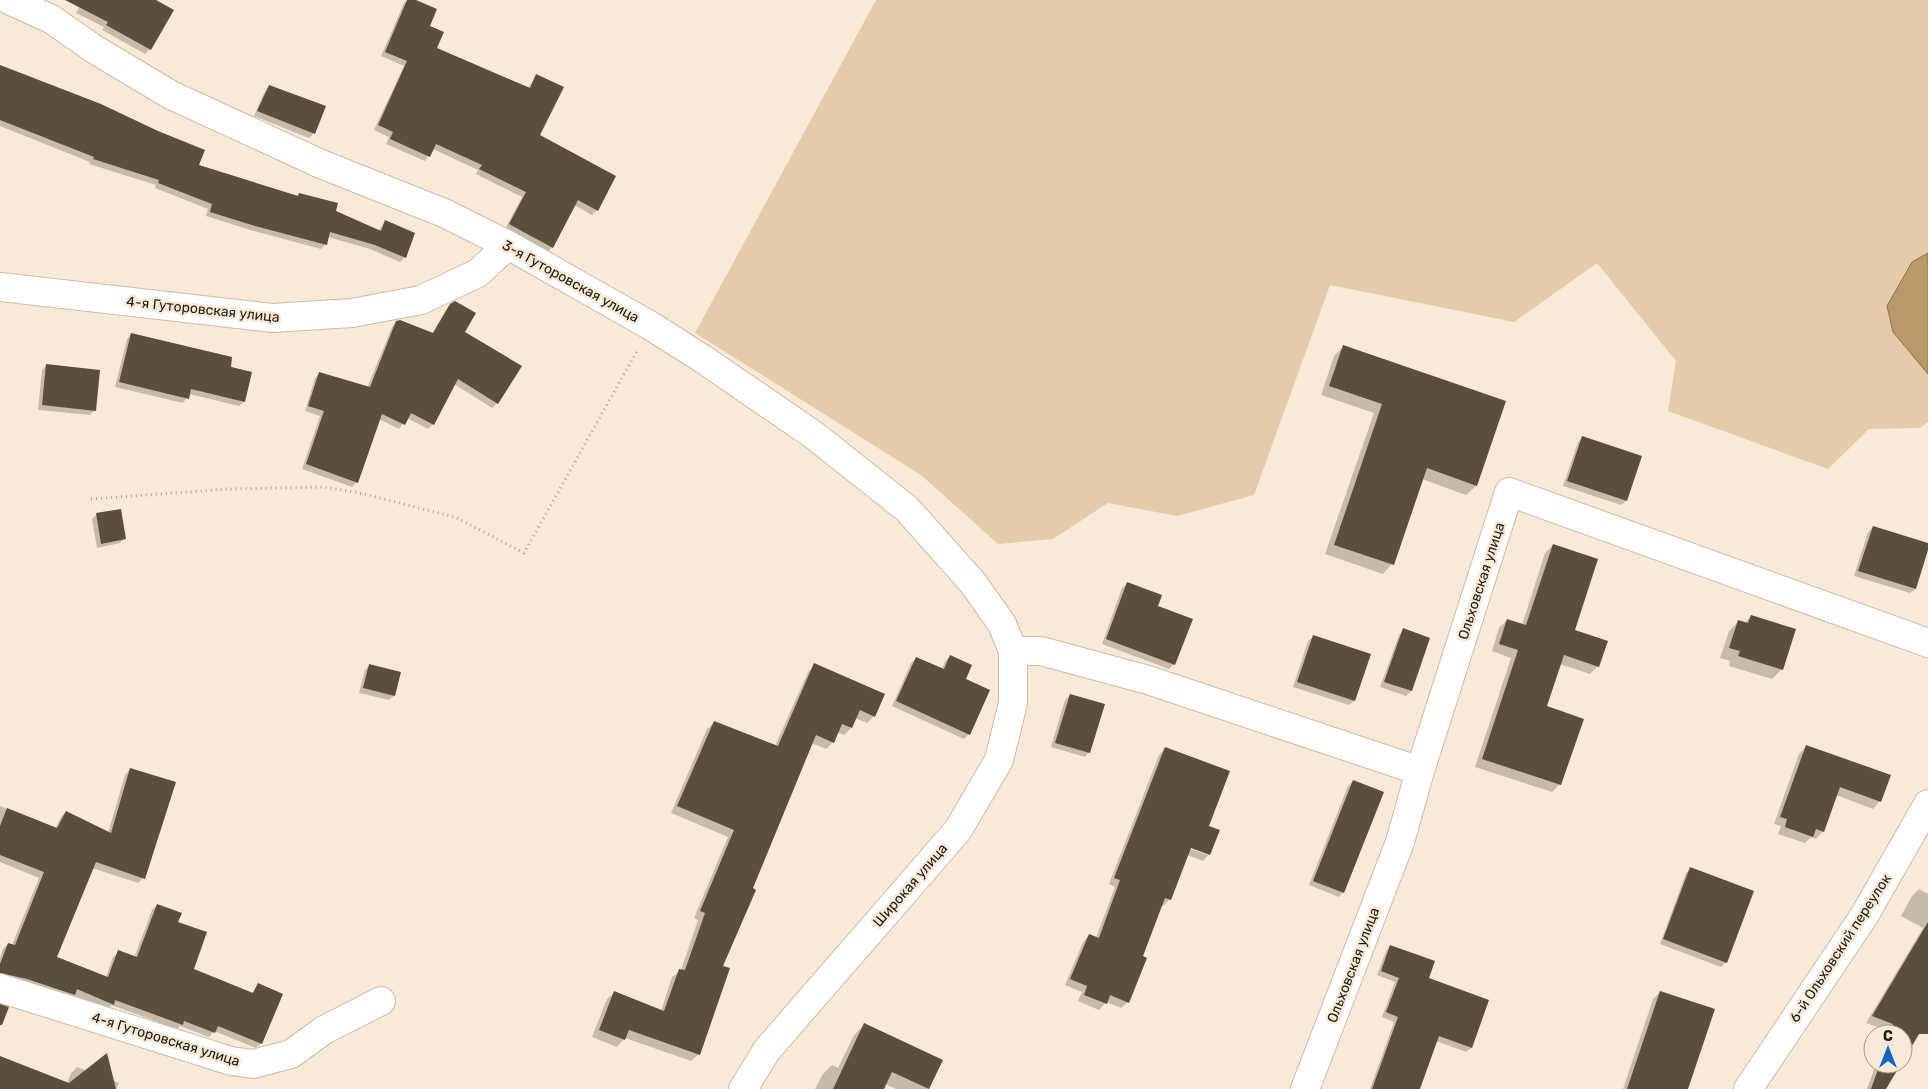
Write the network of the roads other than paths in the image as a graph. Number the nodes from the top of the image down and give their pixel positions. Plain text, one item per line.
1 (9, 0) edge
2 (54, 9) edge
3 (508, 246) junction
4 (0, 287) edge
5 (1928, 643) edge
6 (1013, 651) junction
7 (1420, 771) junction
8 (1928, 804) edge
9 (0, 988) edge
10 (381, 1001) dead end
11 (743, 1089) edge
12 (1305, 1089) edge
13 (1748, 1089) edge

1 - 2 street, 3-я Гуторовская улица
2 - 3 street, 3-я Гуторовская улица
3 - 4 street, 4-я Гуторовская улица
3 - 6 street, 3-я Гуторовская улица
5 - 7 street, Ольховская улица
6 - 7 street
6 - 11 street, Широкая улица
7 - 12 street, Ольховская улица
8 - 13 street, 6-й Ольховский переулок
9 - 10 street, 4-я Гуторовская улица

